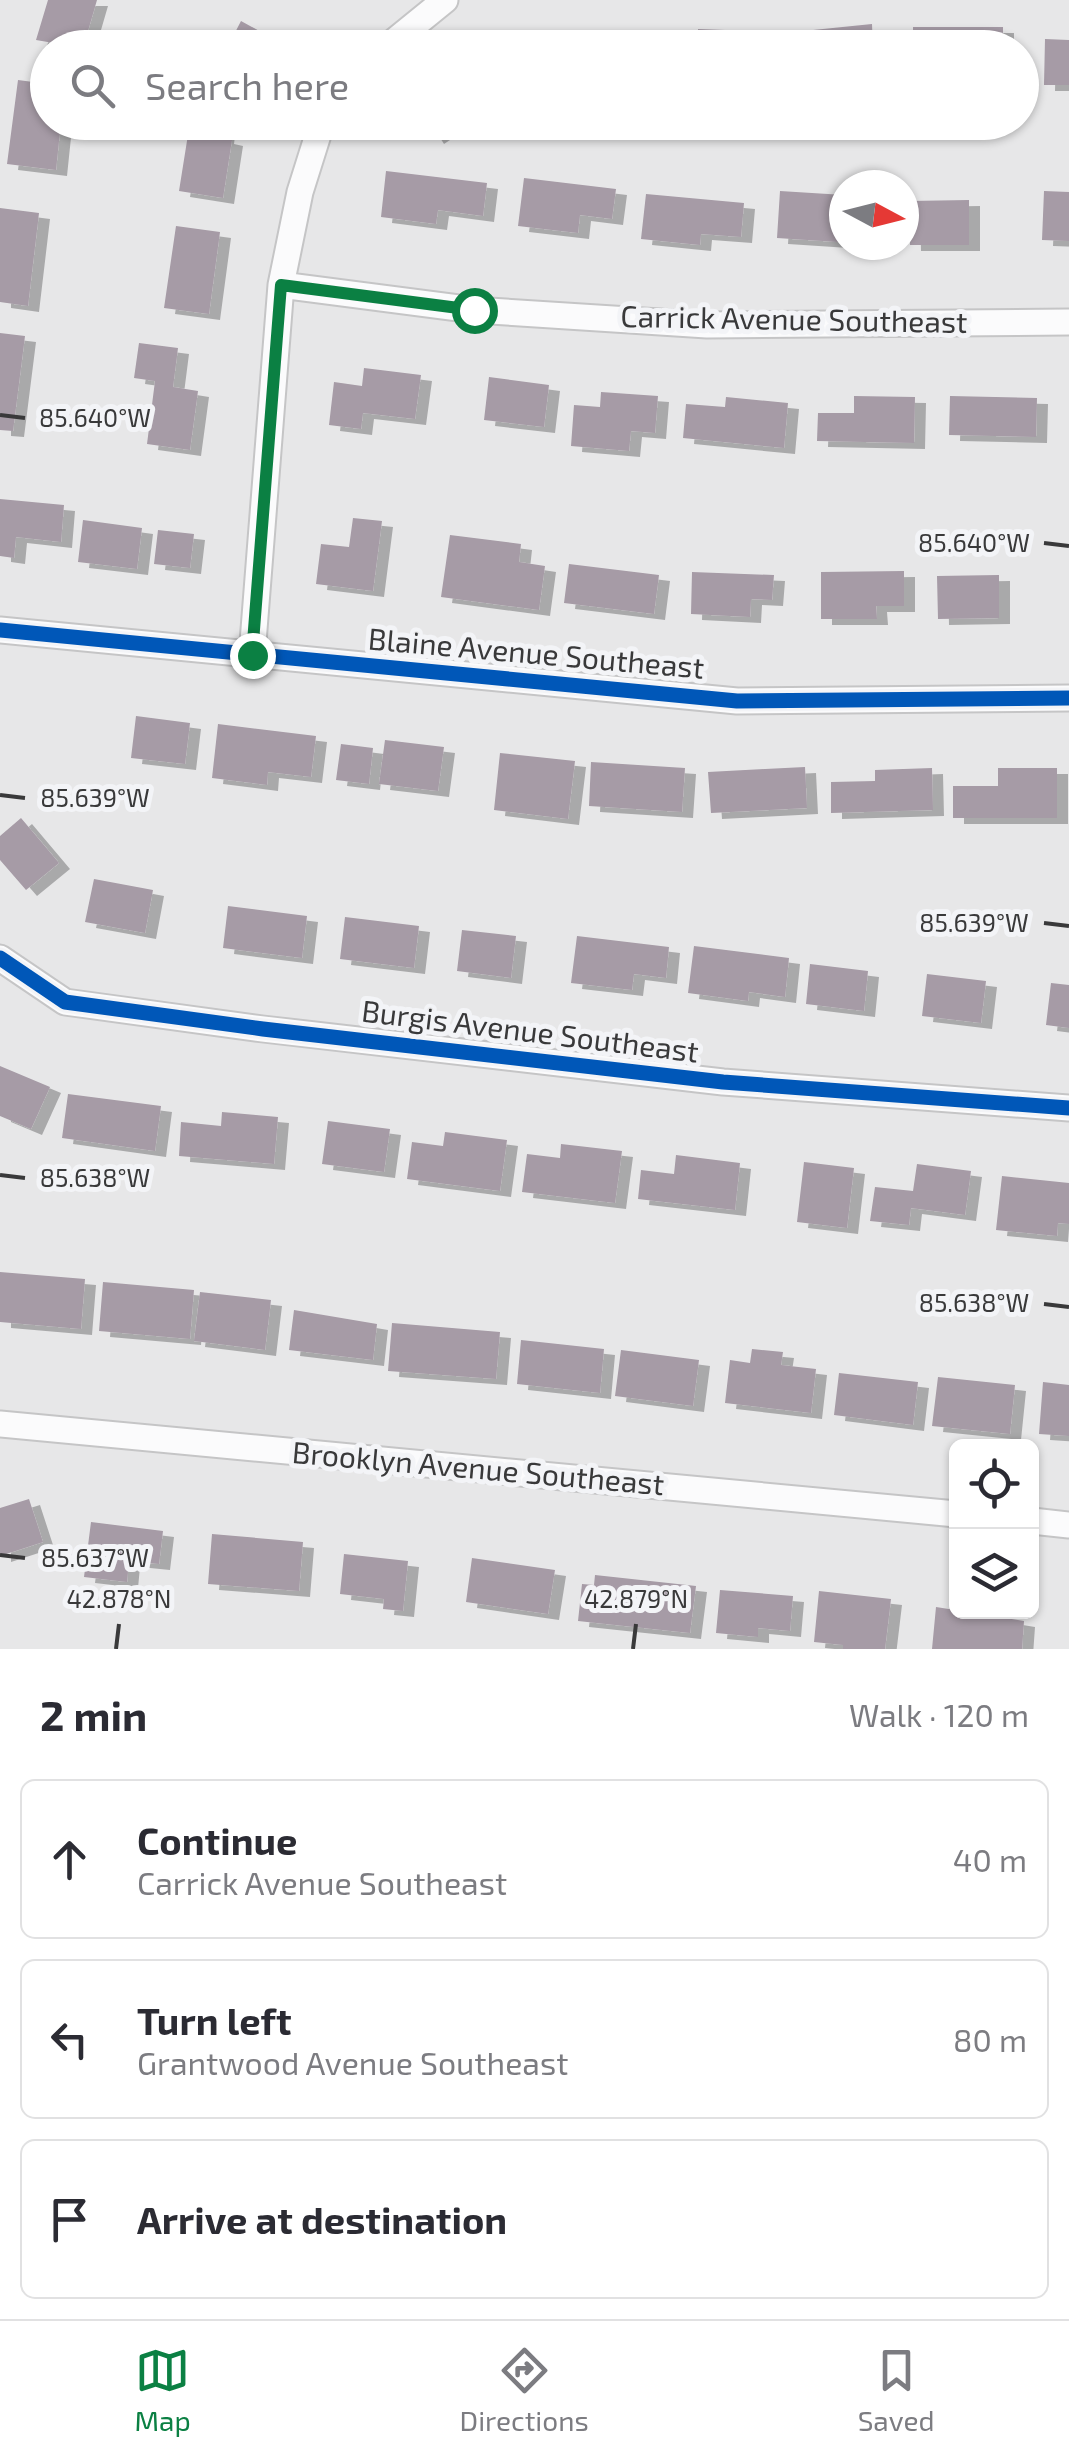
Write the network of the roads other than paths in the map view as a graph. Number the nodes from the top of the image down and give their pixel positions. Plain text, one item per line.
1 (444, 0) edge
2 (408, 30) edge
3 (316, 140) edge
4 (281, 285) junction
5 (1069, 322) edge
6 (0, 630) edge
7 (252, 655) junction
8 (1069, 698) edge
9 (0, 958) edge
10 (1069, 1108) edge
11 (0, 1424) edge
12 (949, 1513) edge
13 (1039, 1522) edge
14 (1069, 1525) edge

1 - 2 street
3 - 4 street
4 - 5 street, Carrick Avenue Southeast
4 - 7 street
6 - 7 street, Blaine Avenue Southeast
7 - 8 street, Blaine Avenue Southeast
9 - 10 street, Burgis Avenue Southeast
11 - 12 street, Brooklyn Avenue Southeast
13 - 14 street

